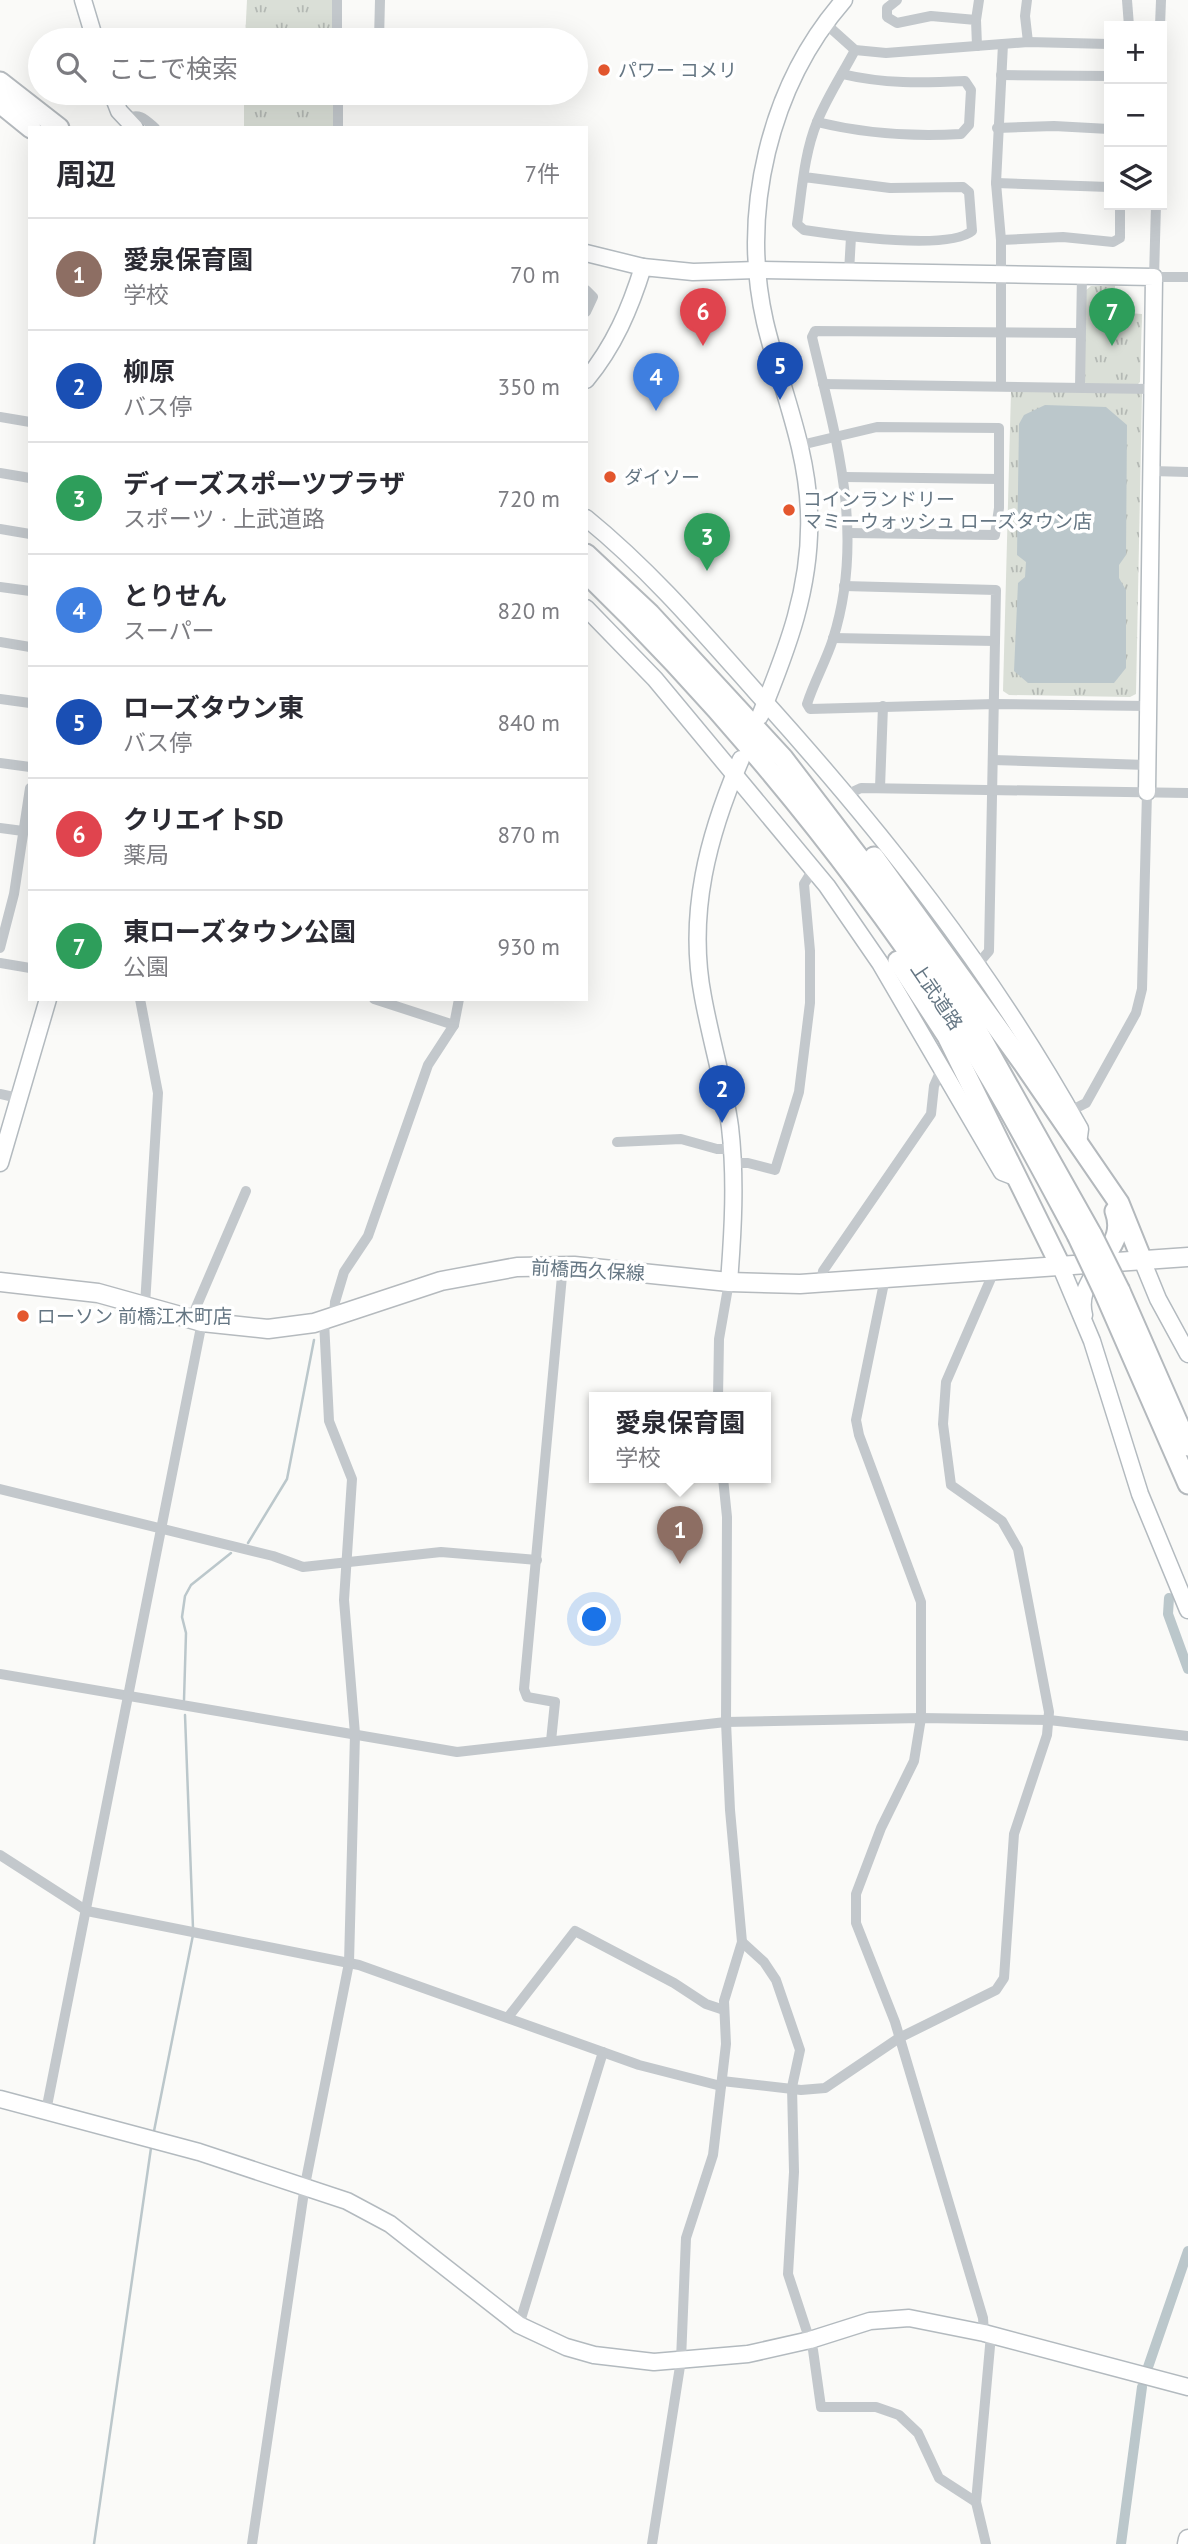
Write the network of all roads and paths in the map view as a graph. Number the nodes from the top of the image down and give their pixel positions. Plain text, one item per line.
1 (83, 0) edge
2 (337, 0) edge
3 (380, 0) edge
4 (897, 0) edge
5 (979, 0) edge
6 (1027, 0) edge
7 (1127, 0) edge
8 (1161, 0) edge
9 (838, 2) edge
10 (976, 20) junction
11 (1129, 21) edge
12 (1160, 21) edge
13 (826, 24) junction
14 (91, 28) edge
15 (338, 28) edge
16 (379, 28) edge
17 (1028, 42) junction
18 (1003, 44) junction
19 (1104, 44) edge
20 (977, 46) junction
21 (855, 50) junction
22 (842, 74) junction
23 (1001, 75) junction
24 (1104, 76) edge
25 (0, 82) edge
26 (0, 103) edge
27 (28, 104) edge
28 (30, 105) edge
29 (119, 105) edge
30 (338, 105) edge
31 (817, 121) junction
32 (130, 123) edge
33 (29, 126) edge
34 (56, 126) edge
35 (153, 126) edge
36 (338, 126) edge
37 (997, 128) junction
38 (1104, 129) edge
39 (804, 177) junction
40 (996, 183) junction
41 (1104, 187) edge
42 (1119, 210) edge
43 (1156, 210) edge
44 (852, 237) junction
45 (1001, 240) junction
46 (588, 253) edge
47 (643, 267) junction
48 (757, 270) junction
49 (849, 272) junction
50 (1001, 275) junction
51 (1082, 276) junction
52 (1154, 277) junction
53 (1188, 277) edge
54 (588, 292) edge
55 (588, 308) edge
56 (1002, 332) junction
57 (1080, 333) junction
58 (588, 377) edge
59 (823, 384) junction
60 (1001, 386) junction
61 (1080, 387) junction
62 (1152, 389) junction
63 (0, 417) edge
64 (28, 422) edge
65 (837, 437) junction
66 (801, 445) junction
67 (1152, 471) junction
68 (1188, 472) edge
69 (0, 473) edge
70 (845, 477) junction
71 (28, 478) edge
72 (999, 479) junction
73 (588, 520) edge
74 (0, 529) edge
75 (849, 533) junction
76 (28, 534) edge
77 (588, 556) edge
78 (588, 575) edge
79 (844, 586) junction
80 (0, 587) edge
81 (28, 591) edge
82 (588, 610) edge
83 (833, 638) junction
84 (995, 641) junction
85 (0, 642) edge
86 (28, 647) edge
87 (0, 699) edge
88 (28, 703) edge
89 (995, 704) junction
90 (883, 706) junction
91 (1147, 706) junction
92 (763, 709) junction
93 (783, 758) junction
94 (741, 759) dead end
95 (993, 760) junction
96 (0, 762) edge
97 (1147, 765) junction
98 (28, 767) edge
99 (734, 776) junction
100 (781, 785) junction
101 (880, 788) junction
102 (992, 790) junction
103 (1147, 792) junction
104 (1188, 793) edge
105 (848, 794) junction
106 (28, 800) edge
107 (0, 828) edge
108 (23, 831) junction
109 (814, 868) junction
110 (0, 892) edge
111 (14, 894) junction
112 (0, 948) edge
113 (0, 963) edge
114 (977, 965) junction
115 (28, 968) edge
116 (47, 1001) edge
117 (140, 1001) edge
118 (380, 1001) edge
119 (460, 1001) edge
120 (454, 1025) junction
121 (941, 1070) junction
122 (0, 1094) edge
123 (18, 1098) junction
124 (1070, 1111) junction
125 (617, 1142) dead end
126 (1078, 1144) junction
127 (732, 1156) junction
128 (0, 1163) edge
129 (1015, 1177) junction
130 (1105, 1184) junction
131 (246, 1191) dead end
132 (1085, 1235) junction
133 (1188, 1257) edge
134 (1142, 1260) junction
135 (1101, 1263) junction
136 (563, 1265) junction
137 (1060, 1265) junction
138 (995, 1269) junction
139 (885, 1278) junction
140 (0, 1282) edge
141 (729, 1282) junction
142 (821, 1283) junction
143 (1112, 1292) junction
144 (145, 1305) junction
145 (329, 1319) junction
146 (197, 1320) junction
147 (1092, 1341) junction
148 (1188, 1354) edge
149 (718, 1392) edge
150 (1188, 1446) edge
151 (723, 1483) edge
152 (1188, 1484) edge
153 (0, 1489) edge
154 (161, 1531) junction
155 (537, 1560) junction
156 (346, 1563) junction
157 (1188, 1610) edge
158 (0, 1674) edge
159 (128, 1696) junction
160 (921, 1718) junction
161 (1049, 1720) junction
162 (726, 1722) junction
163 (355, 1734) junction
164 (1188, 1736) edge
165 (551, 1741) junction
166 (0, 1856) edge
167 (87, 1911) junction
168 (742, 1942) junction
169 (349, 1963) junction
170 (724, 2010) junction
171 (509, 2016) junction
172 (899, 2038) junction
173 (603, 2052) junction
174 (721, 2083) junction
175 (792, 2087) junction
176 (0, 2099) edge
177 (46, 2111) junction
178 (305, 2185) junction
179 (519, 2325) junction
180 (988, 2334) junction
181 (810, 2340) junction
182 (681, 2360) junction
183 (1188, 2387) edge
184 (976, 2502) junction
185 (252, 2544) edge
186 (652, 2544) edge
187 (986, 2544) edge

1 - 14 street
2 - 15 street
3 - 16 street
4 - 10 street
5 - 10 street
6 - 17 street
7 - 11 street
8 - 12 street
9 - 13 street
10 - 20 street
13 - 21 street
13 - 48 street
17 - 18 street
17 - 19 street
18 - 20 street
18 - 23 street
20 - 21 street
21 - 22 street
22 - 31 street
22 - 31 street
23 - 24 street
23 - 37 street
25 - 27 highway
26 - 33 highway
28 - 34 highway
29 - 32 street
30 - 36 street
31 - 39 street
32 - 35 street
37 - 38 street
37 - 40 street
39 - 44 street
39 - 44 street
40 - 41 street
40 - 45 street
42 - 45 street
43 - 52 street
44 - 49 street
45 - 50 street
46 - 47 street
47 - 48 street
47 - 58 street
48 - 49 street
48 - 66 street
49 - 50 street
50 - 51 street
50 - 56 street
51 - 52 street
51 - 57 street
52 - 53 street
52 - 62 street
54 - 55 street
56 - 57 street
56 - 59 street
56 - 60 street
57 - 61 street
59 - 60 street
59 - 65 street
60 - 61 street
61 - 62 street
62 - 67 street
63 - 64 street
65 - 66 street
65 - 70 street
65 - 72 street
66 - 92 street
67 - 68 street
67 - 91 street
69 - 71 street
70 - 72 street
70 - 75 street
72 - 75 street
73 - 92 street
74 - 76 street
75 - 79 street
77 - 93 highway, 上武道路
78 - 100 highway, 上武道路
79 - 83 street
79 - 84 street
80 - 81 street
82 - 99 street
83 - 84 street
83 - 90 street
84 - 89 street
85 - 86 street
87 - 88 street
89 - 90 street
89 - 91 street
89 - 95 street
90 - 101 street
91 - 97 street
92 - 105 street
93 - 126 highway
93 - 132 highway, 上武道路
94 - 99 street
95 - 97 street
95 - 102 street
96 - 98 street
97 - 103 street
99 - 109 street
99 - 127 street
100 - 129 highway
100 - 132 highway, 上武道路
101 - 102 street
101 - 105 street
102 - 103 street
102 - 114 street
103 - 104 street
103 - 124 street
105 - 114 street
106 - 108 street
107 - 108 street
108 - 111 street
109 - 121 street
109 - 127 street
110 - 111 street
111 - 112 street
113 - 115 street
114 - 124 street
116 - 123 street
117 - 144 street
118 - 120 street
119 - 120 street
120 - 145 street
121 - 129 street
121 - 142 street
122 - 123 street
123 - 128 street
124 - 126 street
125 - 127 street
126 - 130 highway
127 - 141 street
129 - 137 highway
130 - 134 highway
130 - 135 highway
131 - 146 street
132 - 143 highway, 上武道路, bridge
133 - 134 main road, 前橋西久保線
134 - 135 main road, 前橋西久保線
134 - 148 street
135 - 137 main road, 前橋西久保線
135 - 147 street
136 - 141 main road, 前橋西久保線
136 - 145 main road, 前橋西久保線
136 - 155 street
137 - 138 main road, 前橋西久保線
137 - 147 street
138 - 139 main road, 前橋西久保線
138 - 161 street
139 - 142 main road, 前橋西久保線
139 - 160 street
140 - 144 main road, 前橋西久保線
141 - 142 main road, 前橋西久保線
141 - 149 street
143 - 150 highway, 上武道路
143 - 152 highway, 上武道路
144 - 146 main road, 前橋西久保線
145 - 146 main road, 前橋西久保線
145 - 156 street
146 - 154 street
147 - 157 street
151 - 162 street
153 - 154 street
154 - 156 street
154 - 159 street
155 - 156 street
155 - 165 street
156 - 163 street
158 - 159 street
159 - 163 street
159 - 167 street
160 - 161 street
160 - 162 street
160 - 172 street
161 - 164 street
161 - 172 street
162 - 165 street
162 - 168 street
163 - 165 street
163 - 169 street
166 - 167 street
167 - 169 street
167 - 177 street
168 - 170 street
168 - 175 street
169 - 171 street
169 - 178 street
170 - 171 street
170 - 174 street
171 - 173 street
172 - 175 street
172 - 180 street
173 - 174 street
173 - 179 street
174 - 175 street
174 - 182 street
175 - 181 street
176 - 177 street
177 - 178 street
178 - 179 street
178 - 185 street
179 - 182 street
180 - 181 street
180 - 183 street
180 - 184 street
181 - 182 street
181 - 184 street
182 - 186 street
184 - 187 street

